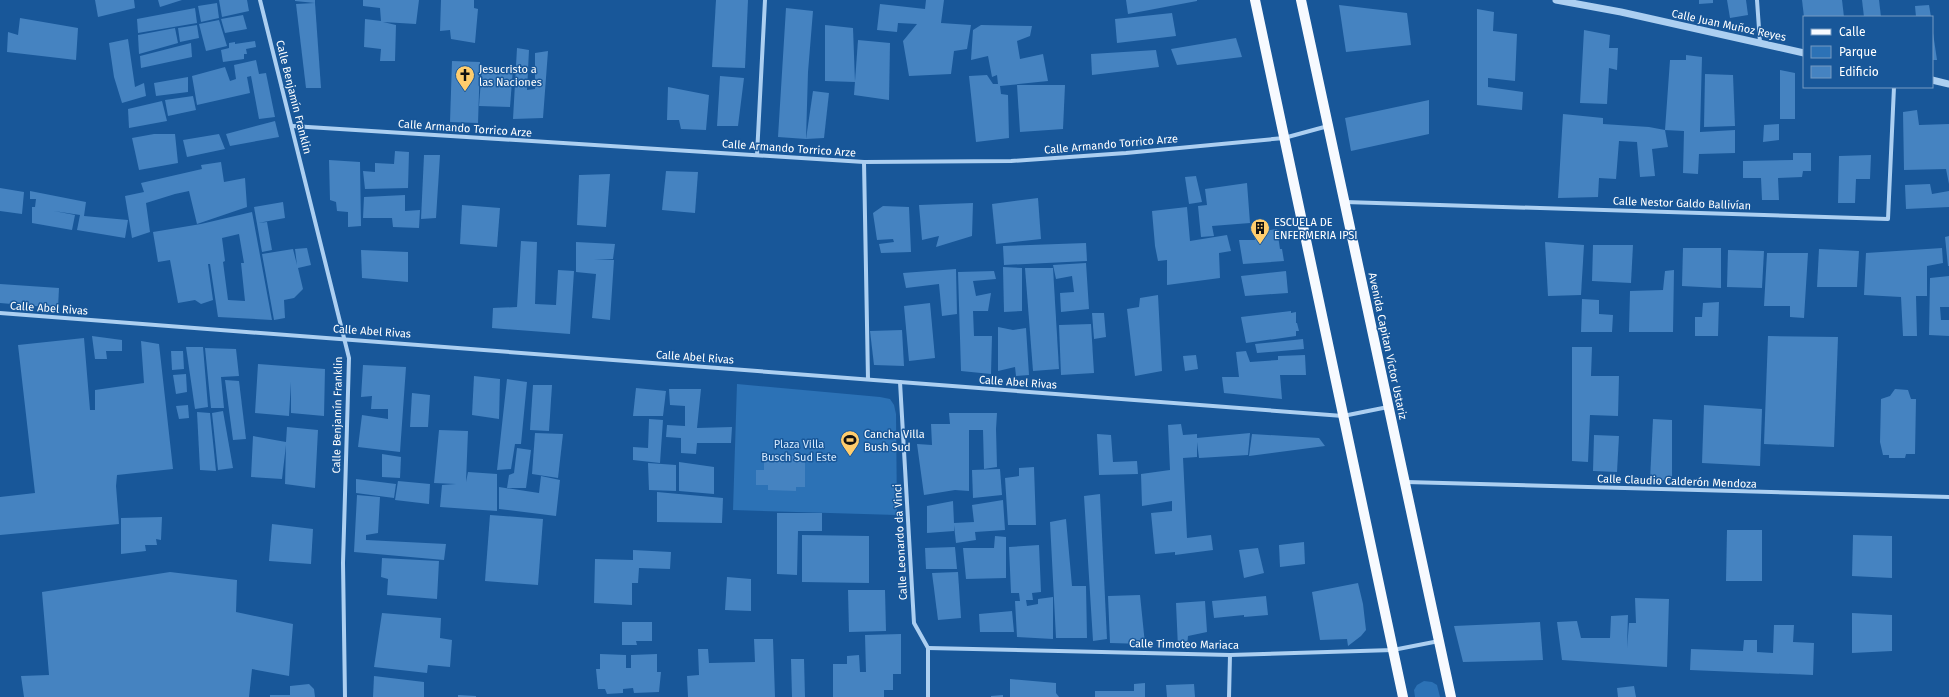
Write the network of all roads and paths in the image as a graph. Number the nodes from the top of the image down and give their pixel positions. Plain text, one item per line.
1 (260, 0) edge
2 (765, 0) edge
3 (1255, 0) edge
4 (1301, 0) edge
5 (1556, 0) edge
6 (1756, 0) edge
7 (1760, 43) junction
8 (1803, 53) edge
9 (1933, 80) edge
10 (1949, 84) edge
11 (1894, 88) edge
12 (292, 126) junction
13 (1328, 126) junction
14 (1284, 138) junction
15 (757, 155) junction
16 (864, 162) junction
17 (1345, 202) junction
18 (0, 313) edge
19 (343, 338) junction
20 (868, 379) junction
21 (900, 382) junction
22 (1388, 407) junction
23 (1343, 416) junction
24 (1404, 482) junction
25 (1949, 497) edge
26 (1439, 642) junction
27 (928, 648) junction
28 (1393, 650) junction
29 (1230, 655) junction
30 (345, 697) edge
31 (928, 697) edge
32 (1229, 697) edge
33 (1404, 697) edge
34 (1451, 697) edge

1 - 12 street, Calle Benjamín Franklin
2 - 15 street
3 - 14 main road
4 - 13 main road, Avenida Capitan Víctor Ustariz
5 - 7 street, Calle Juan Muñoz Reyes
6 - 7 street
7 - 8 street, Calle Juan Muñoz Reyes
9 - 10 street
11 - 17 street, Calle Nestor Galdo Ballivían
12 - 15 street, Calle Armando Torrico Arze
12 - 19 street, Calle Benjamín Franklin
13 - 14 street, Calle Armando Torrico Arze
13 - 17 main road, Avenida Capitan Víctor Ustariz
14 - 16 street, Calle Armando Torrico Arze
14 - 23 main road
15 - 16 street, Calle Armando Torrico Arze
16 - 20 street
17 - 22 main road, Avenida Capitan Víctor Ustariz
18 - 19 street, Calle Abel Rivas
19 - 20 street, Calle Abel Rivas
19 - 30 street, Calle Benjamín Franklin
20 - 21 street, Calle Abel Rivas
21 - 23 street, Calle Abel Rivas
21 - 27 street, Calle Leonardo da Vinci
22 - 23 street, Calle Abel Rivas
22 - 24 main road, Avenida Capitan Víctor Ustariz
23 - 28 main road
24 - 25 street, Calle Claudio Calderón Mendoza
24 - 26 main road, Avenida Capitan Víctor Ustariz
26 - 28 street, Calle Timoteo Mariaca
26 - 34 main road, Avenida Capitan Víctor Ustariz
27 - 29 street, Calle Timoteo Mariaca
27 - 31 street
28 - 29 street, Calle Timoteo Mariaca
28 - 33 main road
29 - 32 street

